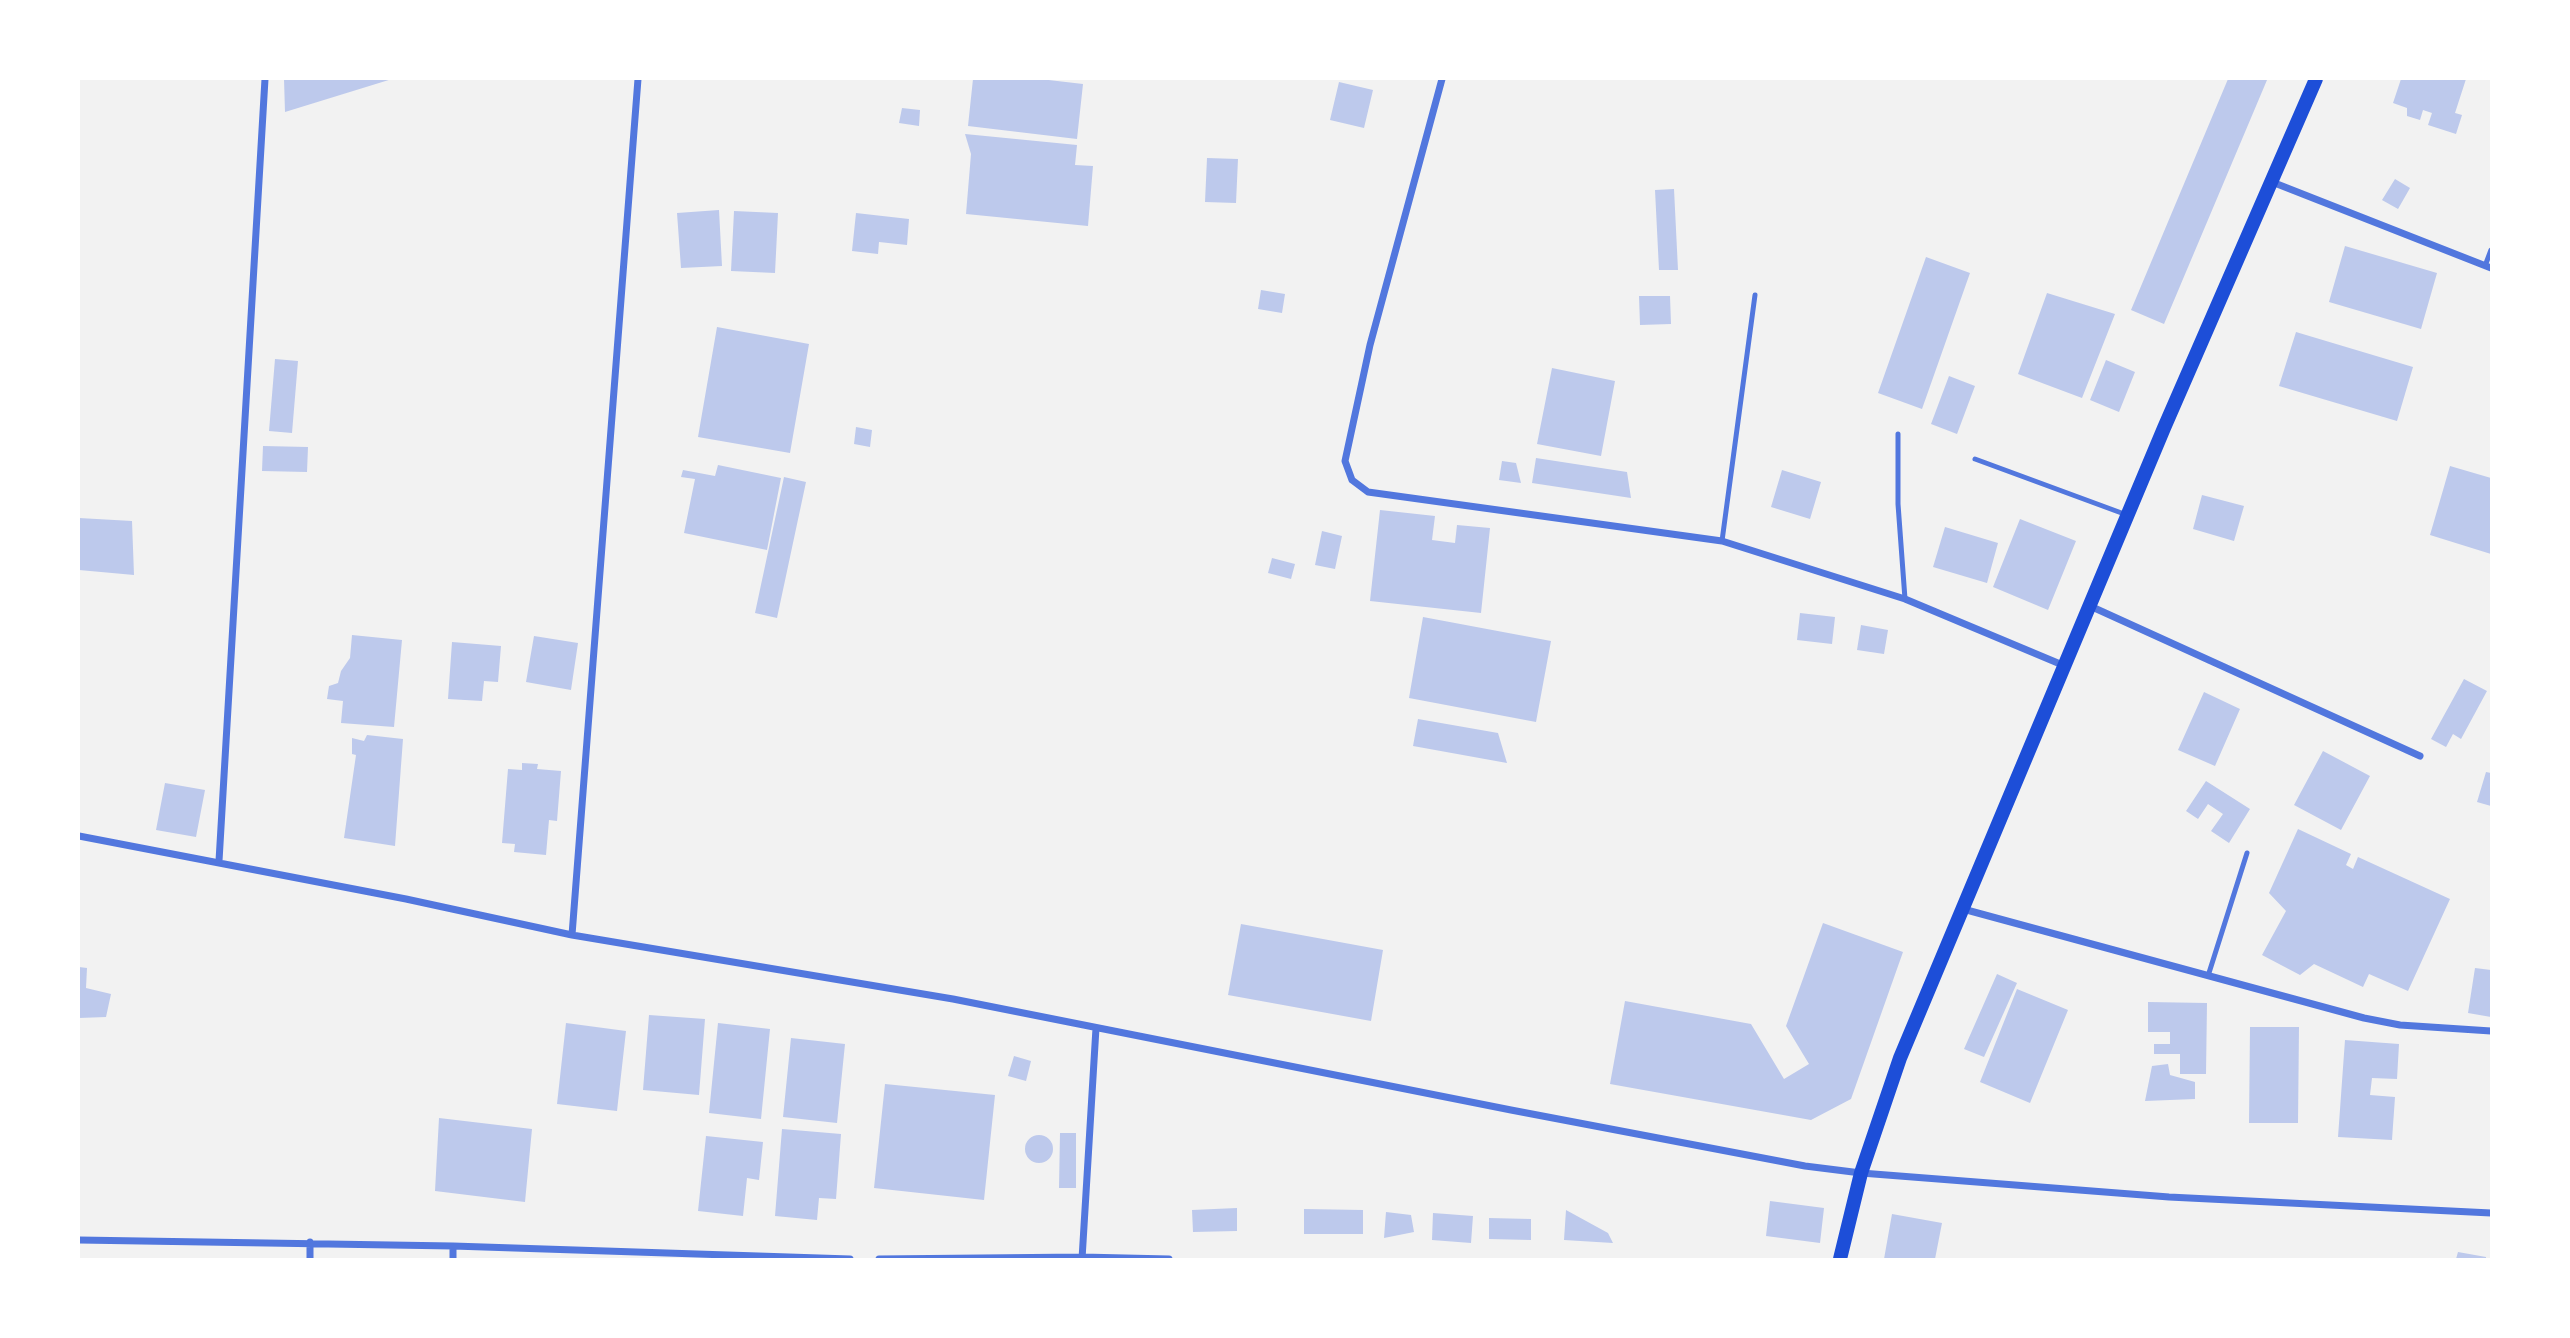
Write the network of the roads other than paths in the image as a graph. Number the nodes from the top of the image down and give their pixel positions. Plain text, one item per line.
1 (265, 79) edge
2 (638, 79) edge
3 (1442, 79) edge
4 (2316, 79) edge
5 (2271, 182) junction
6 (2491, 250) edge
7 (2488, 267) edge
8 (1755, 295) dead end
9 (1898, 434) dead end
10 (1975, 459) dead end
11 (2127, 515) junction
12 (1722, 541) junction
13 (1905, 599) junction
14 (2089, 606) junction
15 (2066, 666) junction
16 (2420, 756) dead end
17 (79, 836) edge
18 (2247, 853) dead end
19 (219, 862) junction
20 (1962, 908) junction
21 (572, 935) junction
22 (2208, 976) junction
23 (1096, 1028) junction
24 (2491, 1031) edge
25 (1861, 1172) junction
26 (2491, 1213) edge
27 (79, 1240) edge
28 (310, 1242) junction
29 (453, 1246) junction
30 (1082, 1258) edge
31 (310, 1259) edge
32 (453, 1259) edge
33 (850, 1259) edge
34 (879, 1259) edge
35 (1169, 1259) edge
36 (1840, 1259) edge

1 - 19 street
2 - 21 street
3 - 12 street
4 - 5 main road
5 - 7 street
5 - 11 main road
6 - 7 lane
8 - 12 lane
9 - 13 lane
10 - 11 lane
11 - 14 main road
12 - 13 street
13 - 15 street
14 - 15 main road
14 - 16 street
15 - 20 main road
17 - 19 street
18 - 22 lane
19 - 21 street
20 - 22 street
20 - 25 main road
21 - 23 street
22 - 24 street
23 - 25 street
23 - 30 street
25 - 26 street
25 - 36 main road
27 - 28 street
28 - 29 street
28 - 31 street
29 - 32 street
29 - 33 street
30 - 34 street
30 - 35 street

